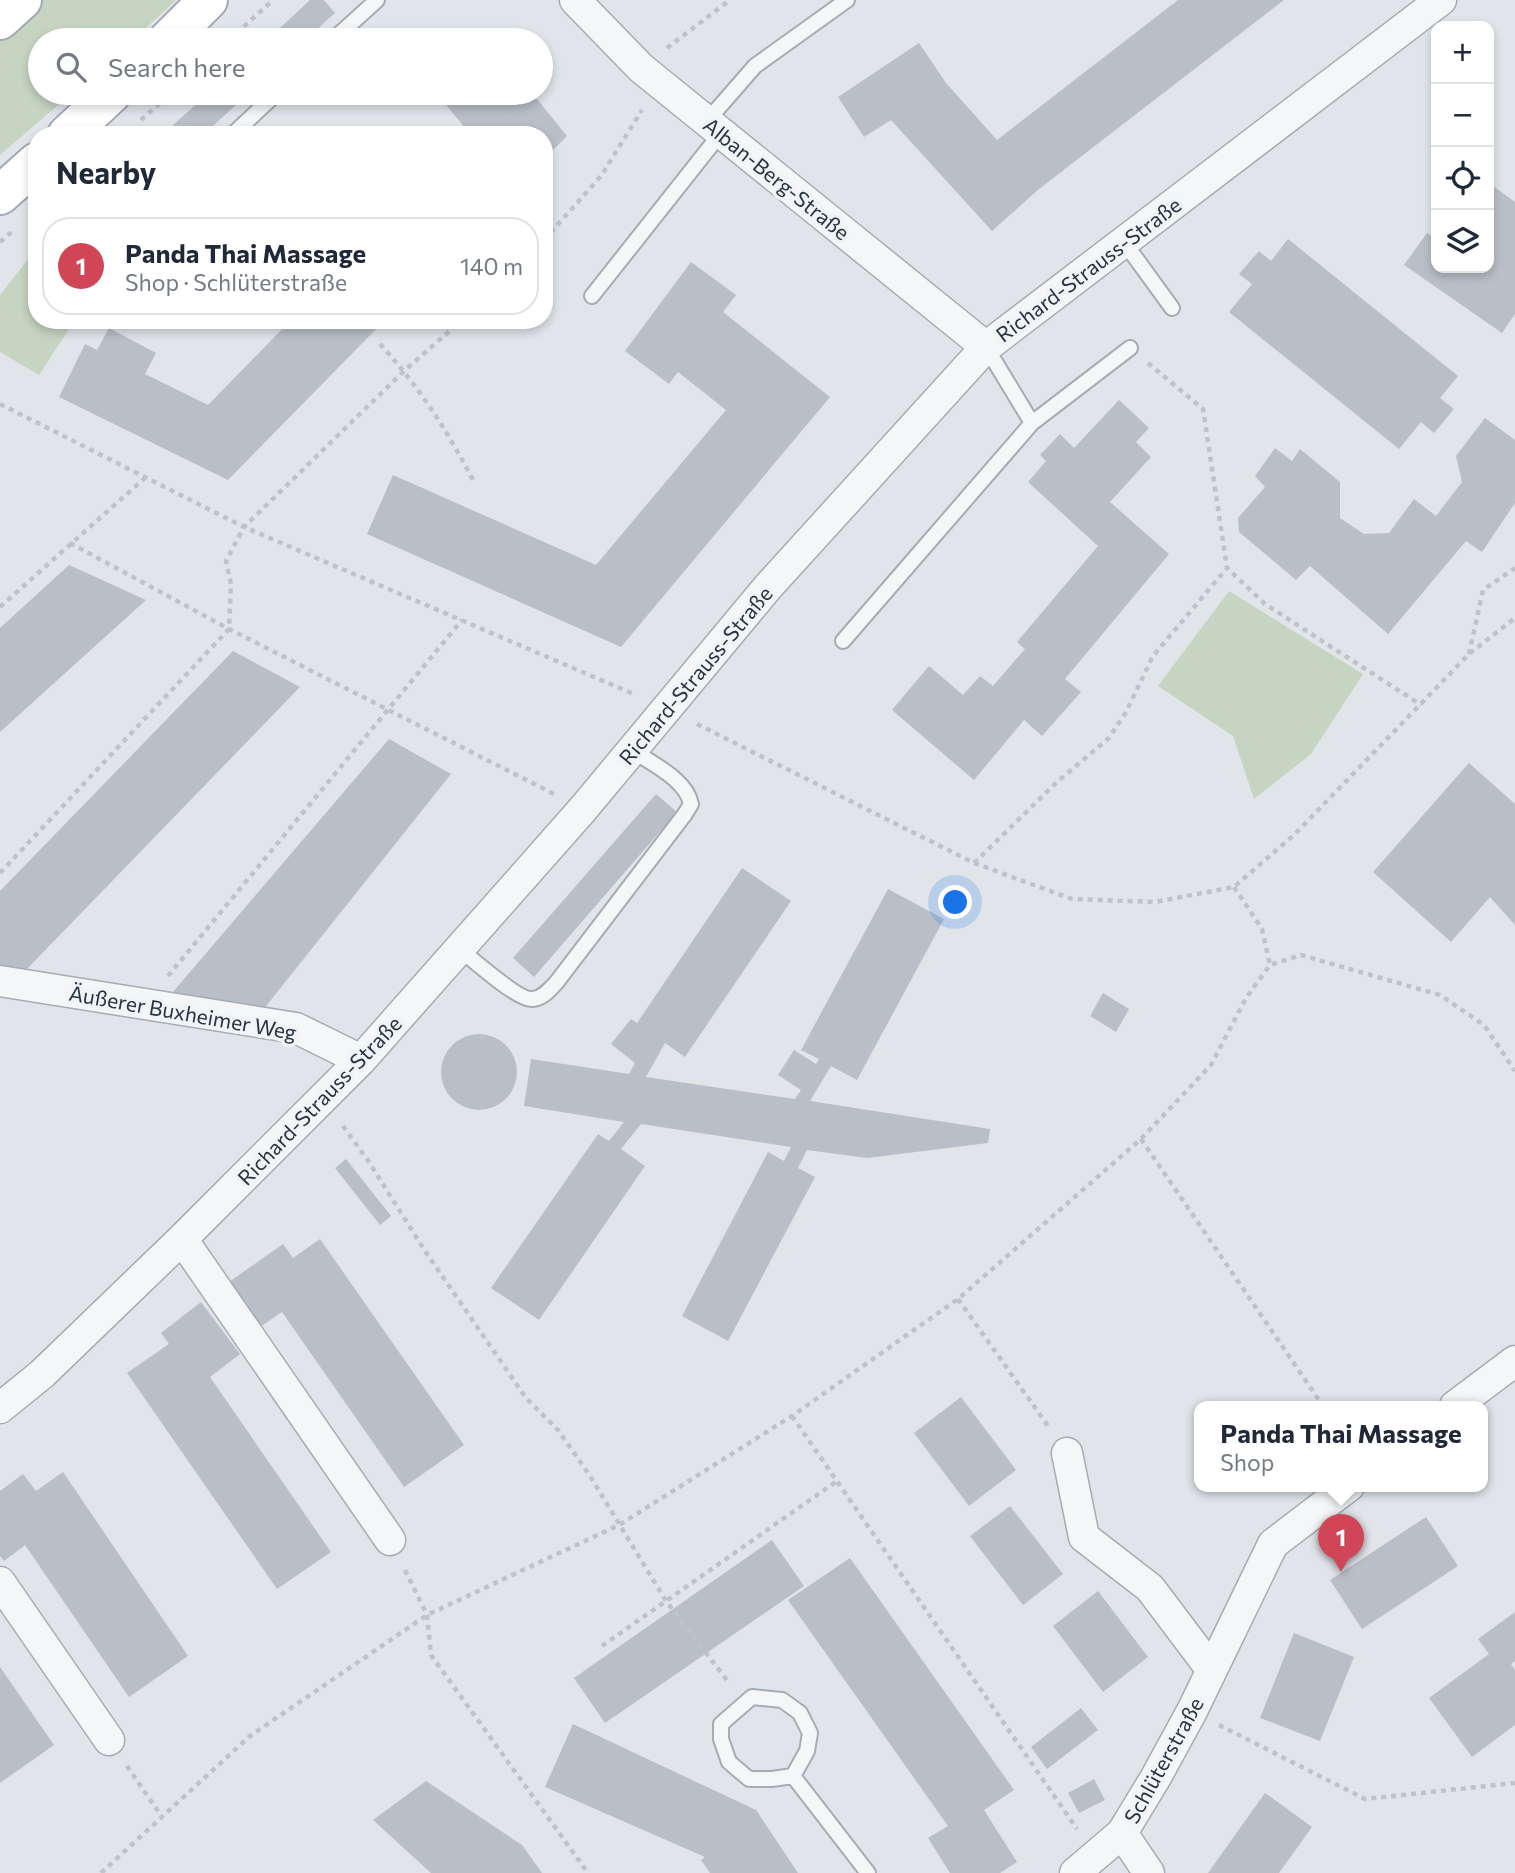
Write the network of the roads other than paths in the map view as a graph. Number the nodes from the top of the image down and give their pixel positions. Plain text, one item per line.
1 (22, 0) edge
2 (208, 0) edge
3 (377, 0) edge
4 (575, 0) edge
5 (847, 0) edge
6 (1441, 0) edge
7 (0, 20) edge
8 (180, 28) edge
9 (346, 28) edge
10 (100, 105) edge
11 (264, 105) edge
12 (77, 126) edge
13 (242, 126) edge
14 (714, 127) junction
15 (28, 170) edge
16 (0, 195) edge
17 (1124, 242) junction
18 (592, 296) dead end
19 (1172, 308) dead end
20 (986, 347) junction
21 (1130, 348) road end
22 (1032, 423) junction
23 (844, 641) dead end
24 (632, 750) junction
25 (459, 949) junction
26 (0, 981) edge
27 (361, 1060) junction
28 (182, 1239) junction
29 (1515, 1361) edge
30 (1462, 1401) edge
31 (0, 1408) edge
32 (1067, 1453) road end
33 (1341, 1492) edge
34 (390, 1540) road end
35 (0, 1583) edge
36 (1211, 1669) junction
37 (109, 1740) road end
38 (793, 1776) junction
39 (1122, 1833) junction
40 (1086, 1865) edge
41 (868, 1873) edge
42 (1149, 1873) edge

1 - 7 main road
2 - 8 main road
3 - 9 lane
4 - 14 street, Alban-Berg-Straße
5 - 14 lane
6 - 17 street, Richard-Strauss-Straße
10 - 12 main road
11 - 13 lane
14 - 18 lane
14 - 20 street, Alban-Berg-Straße
15 - 16 main road
17 - 19 lane
17 - 20 street, Richard-Strauss-Straße
20 - 22 lane
20 - 24 street, Richard-Strauss-Straße
21 - 22 lane
22 - 23 lane
24 - 25 street, Richard-Strauss-Straße
24 - 25 lane
25 - 27 street, Richard-Strauss-Straße
26 - 27 street, Äußerer Buxheimer Weg
27 - 28 street, Richard-Strauss-Straße
28 - 31 street, Richard-Strauss-Straße
28 - 34 street
29 - 30 street
32 - 36 street
33 - 36 street, Schlüterstraße
35 - 37 street
36 - 39 street, Schlüterstraße
38 - 38 lane
38 - 41 lane
39 - 40 street, Schlüterstraße
39 - 42 street

